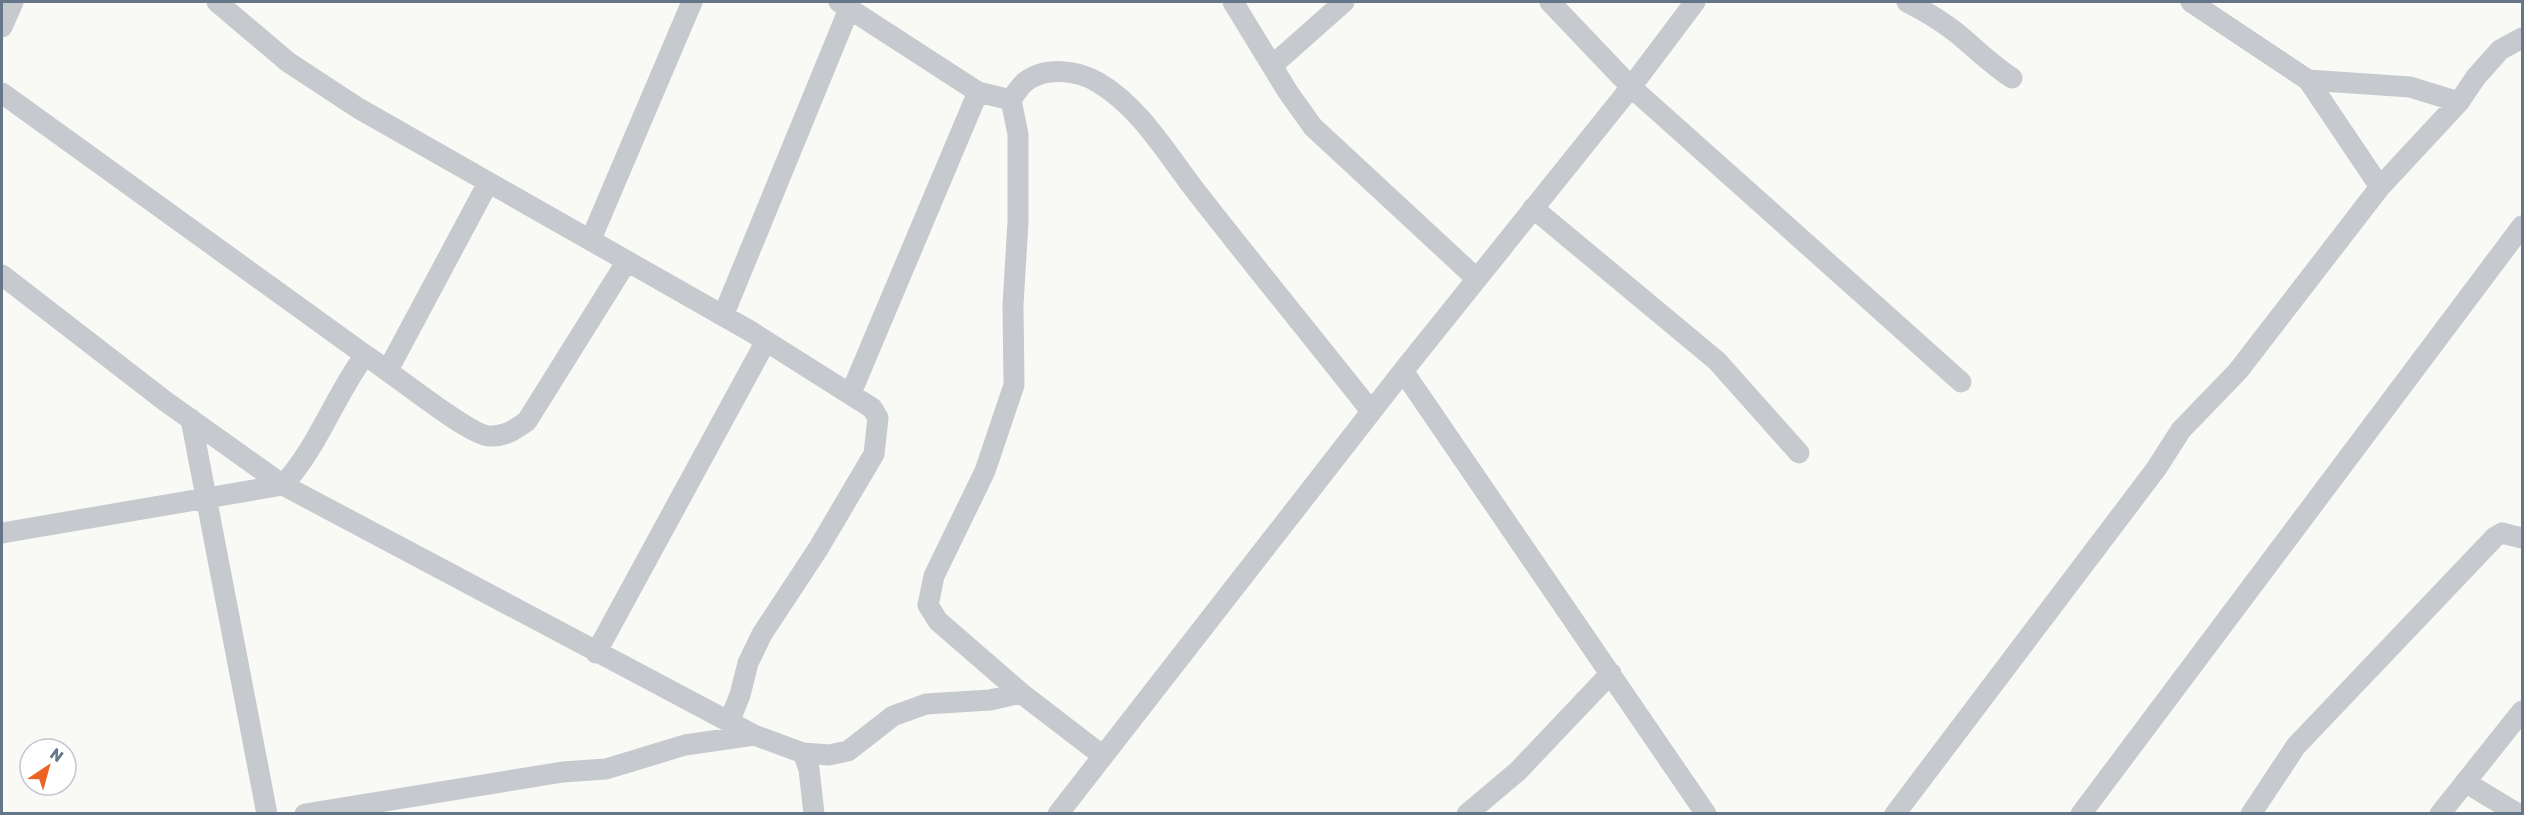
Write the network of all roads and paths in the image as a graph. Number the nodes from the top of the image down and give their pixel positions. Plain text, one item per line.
1 (14, 2) edge
2 (217, 2) edge
3 (692, 2) edge
4 (1233, 2) edge
5 (1344, 2) edge
6 (1550, 2) edge
7 (1695, 2) edge
8 (1907, 2) edge
9 (2191, 2) edge
10 (844, 5) edge
11 (2, 27) edge
12 (2523, 39) edge
13 (1273, 64) junction
14 (2012, 78) dead end
15 (2308, 80) junction
16 (1631, 87) junction
17 (978, 92) junction
18 (2, 93) edge
19 (1011, 100) junction
20 (2459, 102) junction
21 (488, 183) junction
22 (2380, 187) junction
23 (1533, 208) junction
24 (2523, 226) edge
25 (591, 240) junction
26 (627, 261) junction
27 (2, 275) edge
28 (1477, 279) junction
29 (723, 316) junction
30 (766, 341) junction
31 (364, 356) junction
32 (388, 370) junction
33 (1403, 371) junction
34 (1961, 382) dead end
35 (851, 393) junction
36 (1371, 411) junction
37 (191, 419) junction
38 (1799, 453) dead end
39 (283, 486) junction
40 (205, 500) junction
41 (2, 533) edge
42 (2523, 538) edge
43 (596, 653) junction
44 (1611, 673) junction
45 (1021, 693) junction
46 (2523, 711) edge
47 (729, 722) junction
48 (754, 735) junction
49 (803, 753) junction
50 (1103, 756) junction
51 (2465, 782) junction
52 (267, 813) edge
53 (305, 813) edge
54 (813, 813) edge
55 (1059, 813) edge
56 (1467, 813) edge
57 (1706, 813) edge
58 (1895, 813) edge
59 (2081, 813) edge
60 (2251, 813) edge
61 (2440, 813) edge
62 (2518, 813) edge

1 - 11 street
2 - 21 street
3 - 25 street
4 - 13 street
5 - 13 street
6 - 16 street
7 - 16 street
8 - 14 street
9 - 15 street
10 - 17 street
10 - 29 street
12 - 20 street
13 - 28 street
15 - 20 street
15 - 22 street
16 - 23 street
16 - 34 street
17 - 19 street
17 - 35 street
18 - 31 street
19 - 36 street
19 - 45 street
20 - 22 street
21 - 25 street
21 - 32 street
22 - 58 street
23 - 28 street
23 - 38 street
24 - 59 street
25 - 26 street
26 - 29 street
26 - 32 street
27 - 37 street
28 - 33 street
29 - 30 street
30 - 35 street
30 - 43 street
31 - 32 street
31 - 39 street
33 - 36 street
33 - 44 street
35 - 47 street
36 - 50 street
37 - 39 street
37 - 40 street
39 - 40 street
39 - 43 street
40 - 41 street
40 - 52 street
42 - 60 street
43 - 47 street
44 - 56 street
44 - 57 street
45 - 49 street
45 - 50 street
46 - 51 street
47 - 48 street
48 - 49 street
48 - 53 street
49 - 54 street
50 - 55 street
51 - 61 street
51 - 62 street

